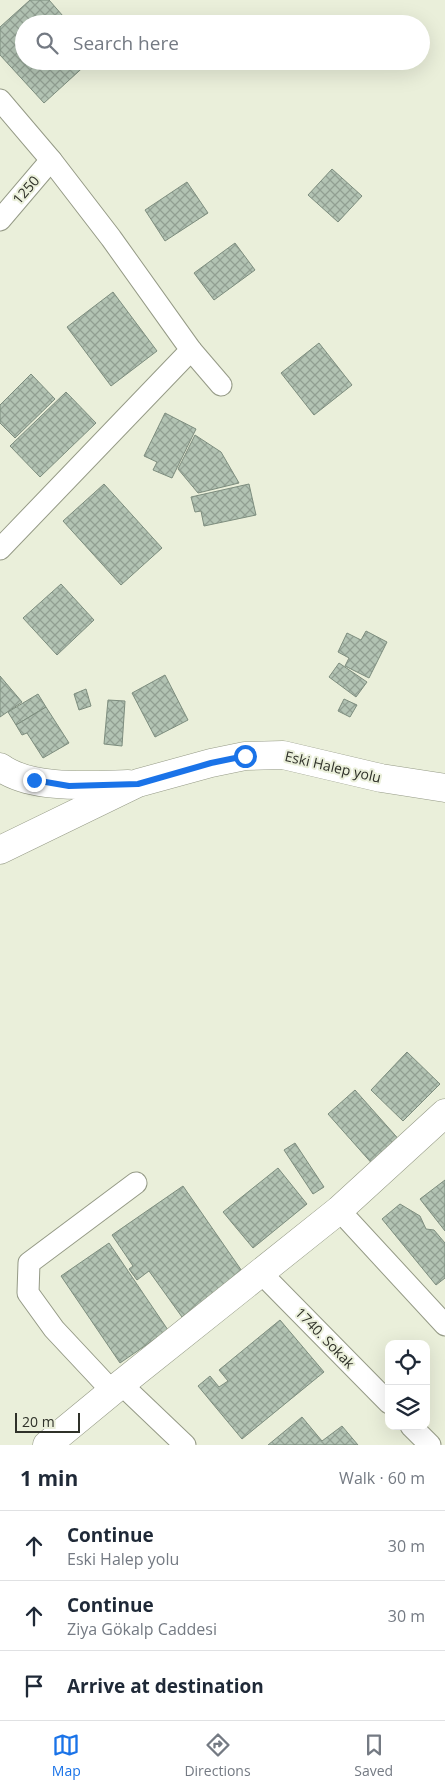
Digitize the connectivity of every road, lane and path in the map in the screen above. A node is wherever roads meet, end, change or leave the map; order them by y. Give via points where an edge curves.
1 (0, 100) edge
2 (51, 160) junction
3 (0, 220) edge
4 (191, 350) junction
5 (221, 385) dead end
6 (0, 549) edge
7 (0, 767) edge
8 (138, 784) junction
9 (445, 788) edge
10 (0, 850) edge
11 (445, 1113) edge
12 (136, 1183) dead end
13 (339, 1210) junction
14 (261, 1273) junction
15 (445, 1325) edge
16 (116, 1388) junction
17 (385, 1399) edge
18 (415, 1430) edge
19 (48, 1445) edge
20 (185, 1445) edge
21 (430, 1445) edge

1 - 2 street
2 - 3 street, 1250
2 - 4 street
4 - 5 street
4 - 6 street
7 - 8 street via 8,773 69,786
8 - 9 street, Eski Halep yolu via 245,756 283,755 380,778
8 - 10 street, Eski Halep yolu
11 - 13 street
12 - 16 street via 29,1264 28,1293 54,1330
13 - 14 street
13 - 15 street
14 - 16 street
14 - 17 street, 1740. Sokak
16 - 19 street
16 - 20 street
18 - 21 street

